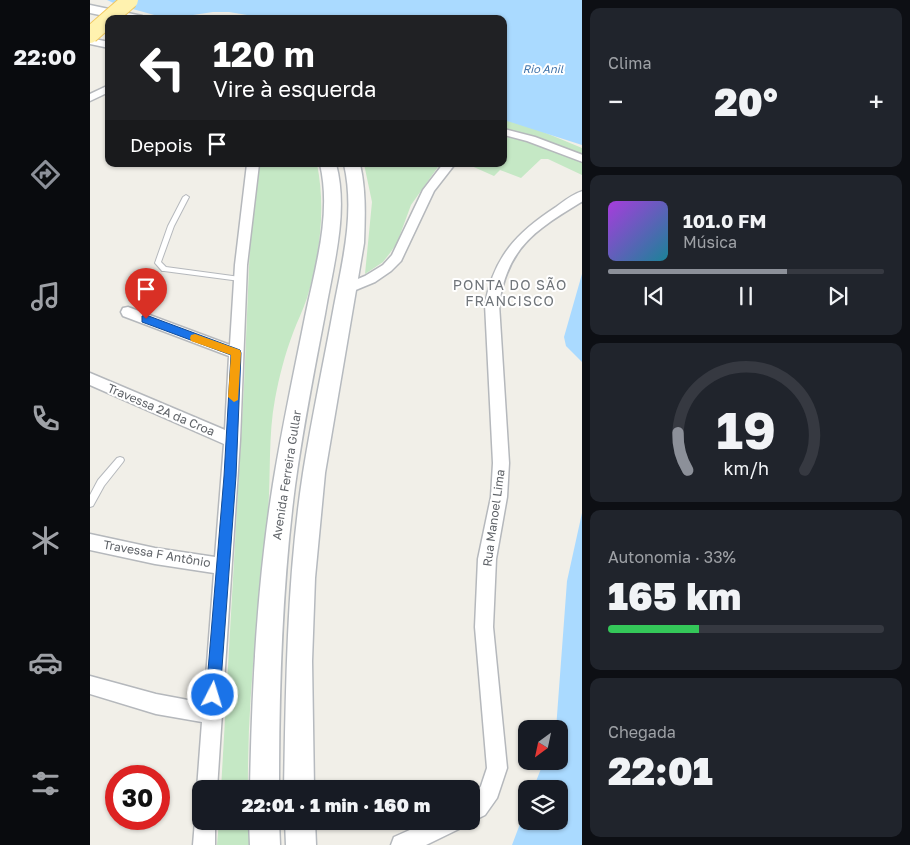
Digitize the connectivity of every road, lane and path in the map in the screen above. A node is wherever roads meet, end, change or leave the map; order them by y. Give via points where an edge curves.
1 (130, 0) edge
2 (138, 0) edge
3 (90, 9) edge
4 (112, 15) edge
5 (119, 15) edge
6 (121, 15) edge
7 (105, 21) edge
8 (90, 22) edge
9 (105, 25) edge
10 (105, 29) edge
11 (90, 34) edge
12 (90, 42) edge
13 (105, 44) edge
14 (105, 90) edge
15 (90, 98) edge
16 (507, 133) edge
17 (582, 159) edge
18 (253, 167) edge
19 (328, 167) edge
20 (353, 167) edge
21 (447, 167) edge
22 (582, 195) edge
23 (186, 197) dead end
24 (240, 279) junction
25 (346, 289) junction
26 (128, 312) dead end
27 (236, 353) junction
28 (90, 379) edge
29 (232, 440) junction
30 (120, 460) dead end
31 (90, 503) edge
32 (90, 542) edge
33 (224, 566) junction
34 (90, 685) edge
35 (212, 714) junction
36 (208, 780) edge
37 (264, 780) edge
38 (299, 780) edge
39 (480, 805) edge
40 (205, 830) edge
41 (264, 830) edge
42 (301, 830) edge
43 (434, 830) edge
44 (204, 845) edge
45 (264, 845) edge
46 (302, 845) edge
47 (402, 845) edge

1 - 4 main road, bridge
2 - 6 main road
3 - 5 main road
7 - 11 main road, bridge
8 - 9 main road
10 - 12 main road
12 - 13 street
14 - 15 street
16 - 17 street
18 - 24 street
19 - 37 main road, Avenida Ferreira Gullar via 331,225 287,461 271,591
20 - 25 main road, Avenida Ferreira Gullar via 357,206 355,243
21 - 25 street via 429,190 397,258 370,279
22 - 39 street, Rua Manoel Lima via 537,223 520,239 493,286 501,464 499,497 487,559 484,627 497,768 490,791
23 - 24 lane via 158,263 164,269
24 - 27 street
25 - 38 main road, Avenida Ferreira Gullar via 314,473 304,569 299,662
26 - 27 street
27 - 29 street
28 - 29 street, Travessa 2A da Croa
29 - 33 street
30 - 31 lane
32 - 33 street, Travessa F Antônio
33 - 35 street
34 - 35 street via 156,704
35 - 36 street
40 - 44 street
41 - 45 main road
42 - 46 main road
43 - 47 street

